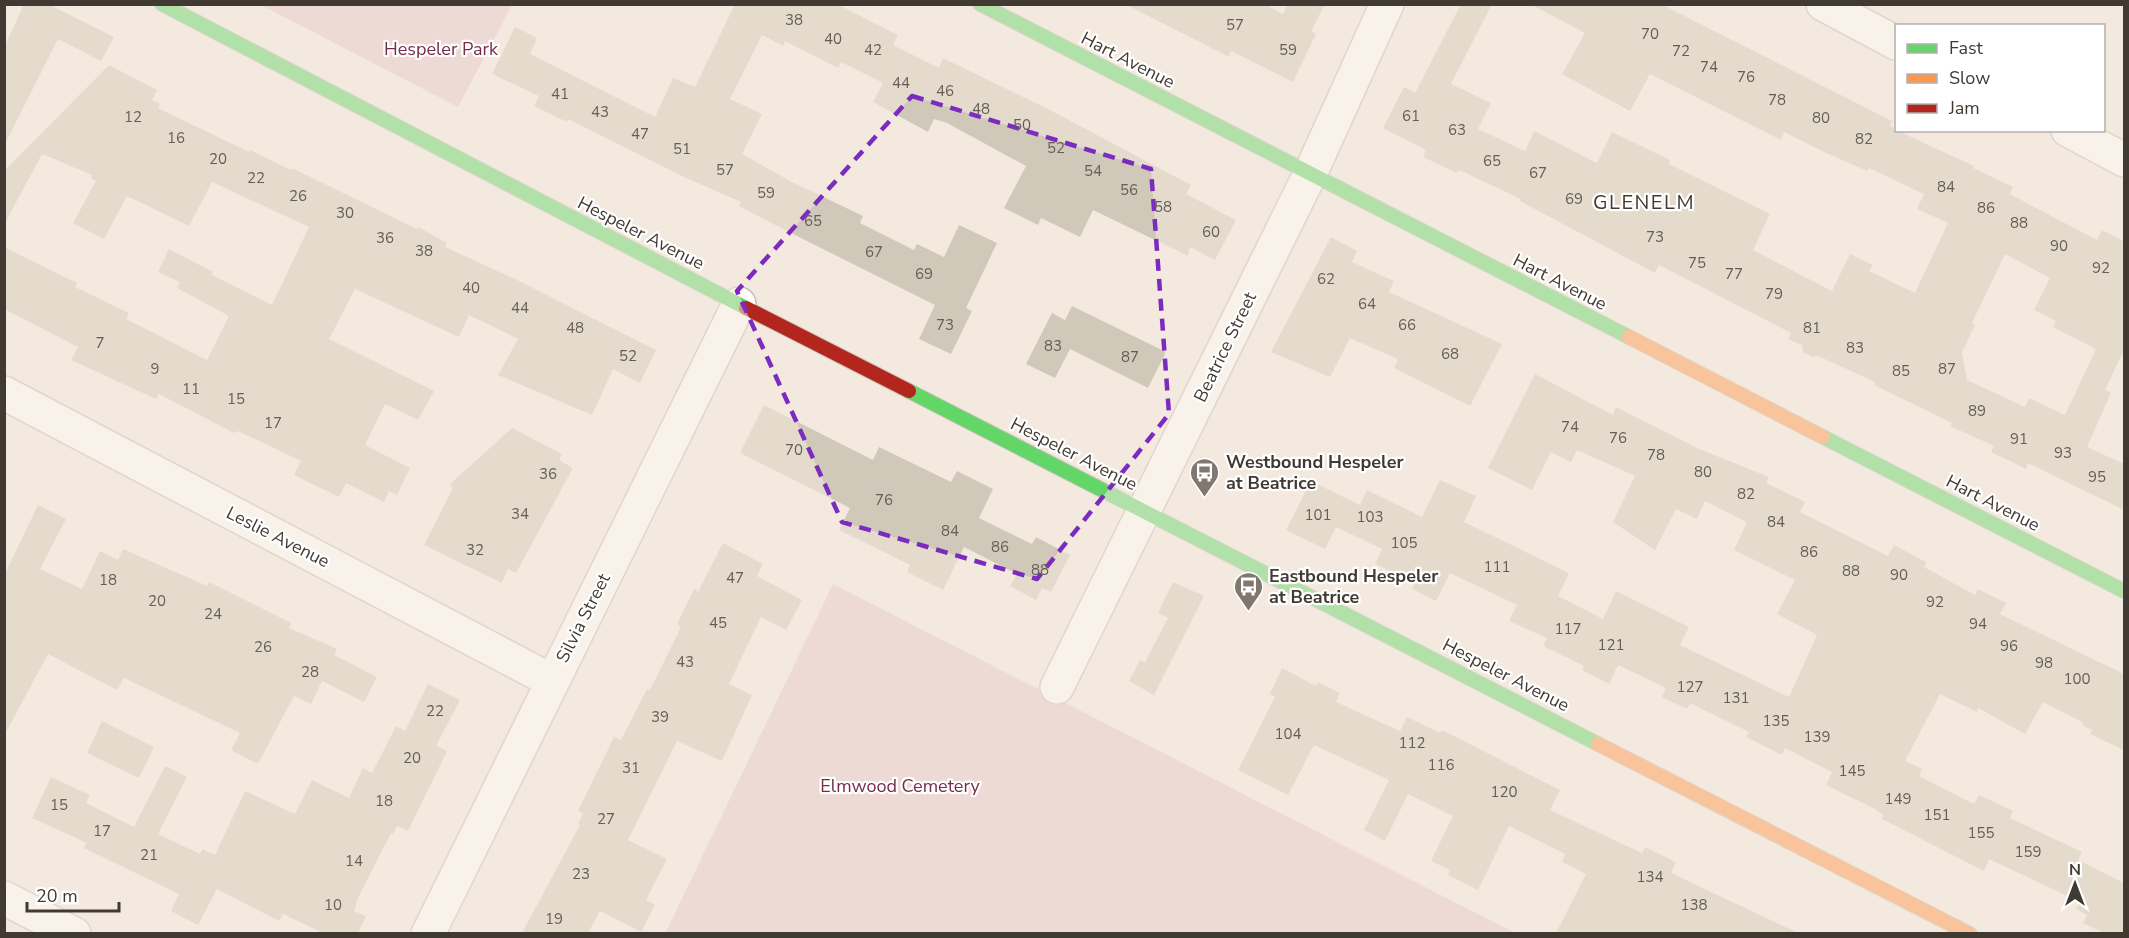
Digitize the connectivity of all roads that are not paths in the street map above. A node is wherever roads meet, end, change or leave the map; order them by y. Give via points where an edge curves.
1 (162, 4) edge
2 (980, 4) edge
3 (1387, 4) edge
4 (1823, 4) edge
5 (1895, 41) edge
6 (2071, 132) edge
7 (2124, 160) edge
8 (1310, 174) junction
9 (739, 304) junction
10 (4, 393) edge
11 (1145, 510) junction
12 (2124, 591) edge
13 (552, 681) junction
14 (1057, 687) dead end
15 (4, 898) edge
16 (74, 933) edge
17 (428, 933) edge
18 (1970, 933) edge

1 - 9 main road, Hespeler Avenue
2 - 8 main road, Hart Avenue
3 - 8 street, Beatrice Street
4 - 5 street
6 - 7 street
8 - 11 street, Beatrice Street
8 - 12 main road, Hart Avenue
9 - 11 main road, Hespeler Avenue
9 - 13 street, Silvia Street
10 - 13 street, Leslie Avenue
11 - 14 street, Beatrice Street
11 - 18 main road, Hespeler Avenue
13 - 17 street, Silvia Street
15 - 16 street

